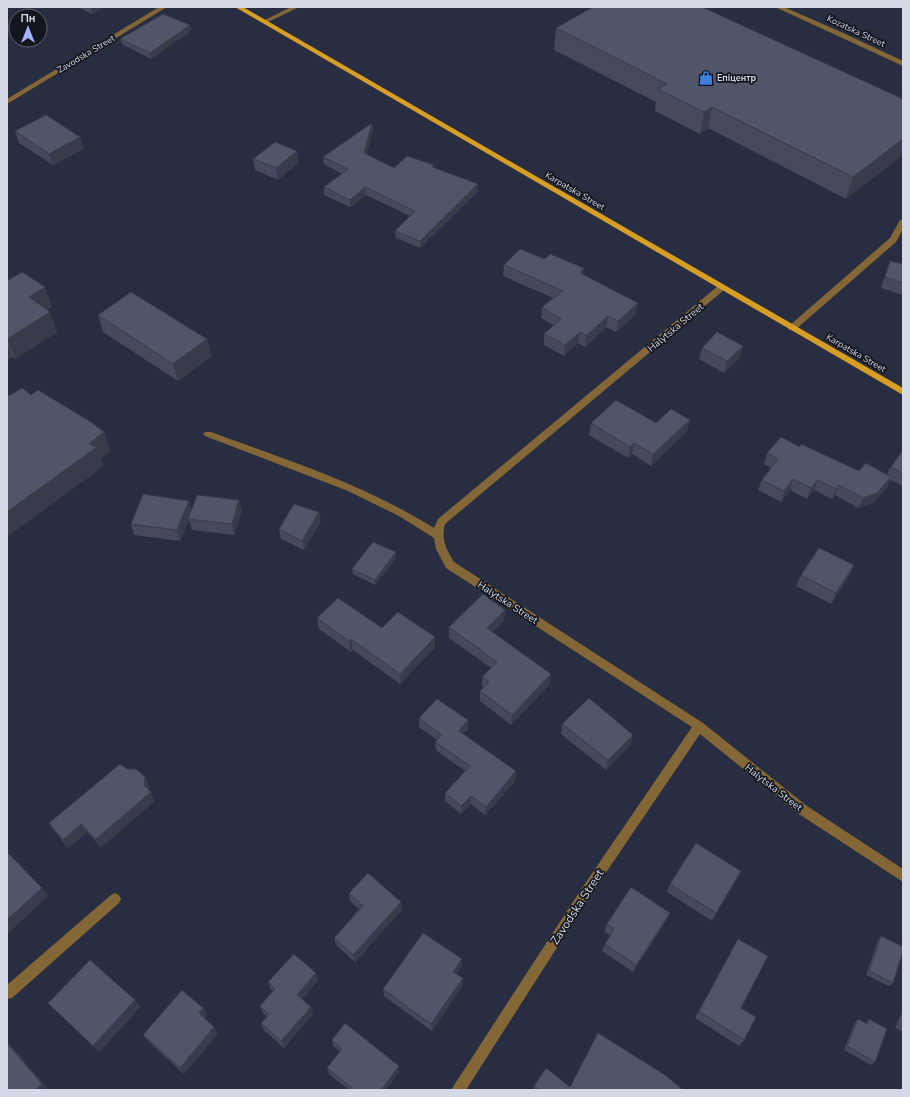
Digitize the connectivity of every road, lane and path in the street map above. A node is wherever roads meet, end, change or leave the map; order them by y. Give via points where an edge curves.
1 (164, 7) edge
2 (238, 7) edge
3 (296, 7) edge
4 (778, 7) edge
5 (264, 22) junction
6 (903, 64) edge
7 (7, 102) edge
8 (903, 222) edge
9 (721, 288) junction
10 (792, 328) junction
11 (903, 392) edge
12 (208, 434) dead end
13 (437, 534) junction
14 (699, 726) junction
15 (903, 876) edge
16 (115, 899) dead end
17 (7, 993) edge
18 (458, 1090) edge

1 - 7 street, Zavodska Street
2 - 5 main road, Karpatska Street
3 - 5 street
4 - 6 street, Kozatska Street via 839,32
5 - 9 main road, Karpatska Street
8 - 10 street via 893,240
9 - 10 main road, Karpatska Street
9 - 13 street, Halytska Street via 441,522
10 - 11 main road, Karpatska Street
12 - 13 street via 351,488 402,512
13 - 14 street, Halytska Street via 440,548 450,565
14 - 15 street, Halytska Street via 803,810
14 - 18 street, Zavodska Street via 584,895
16 - 17 street

